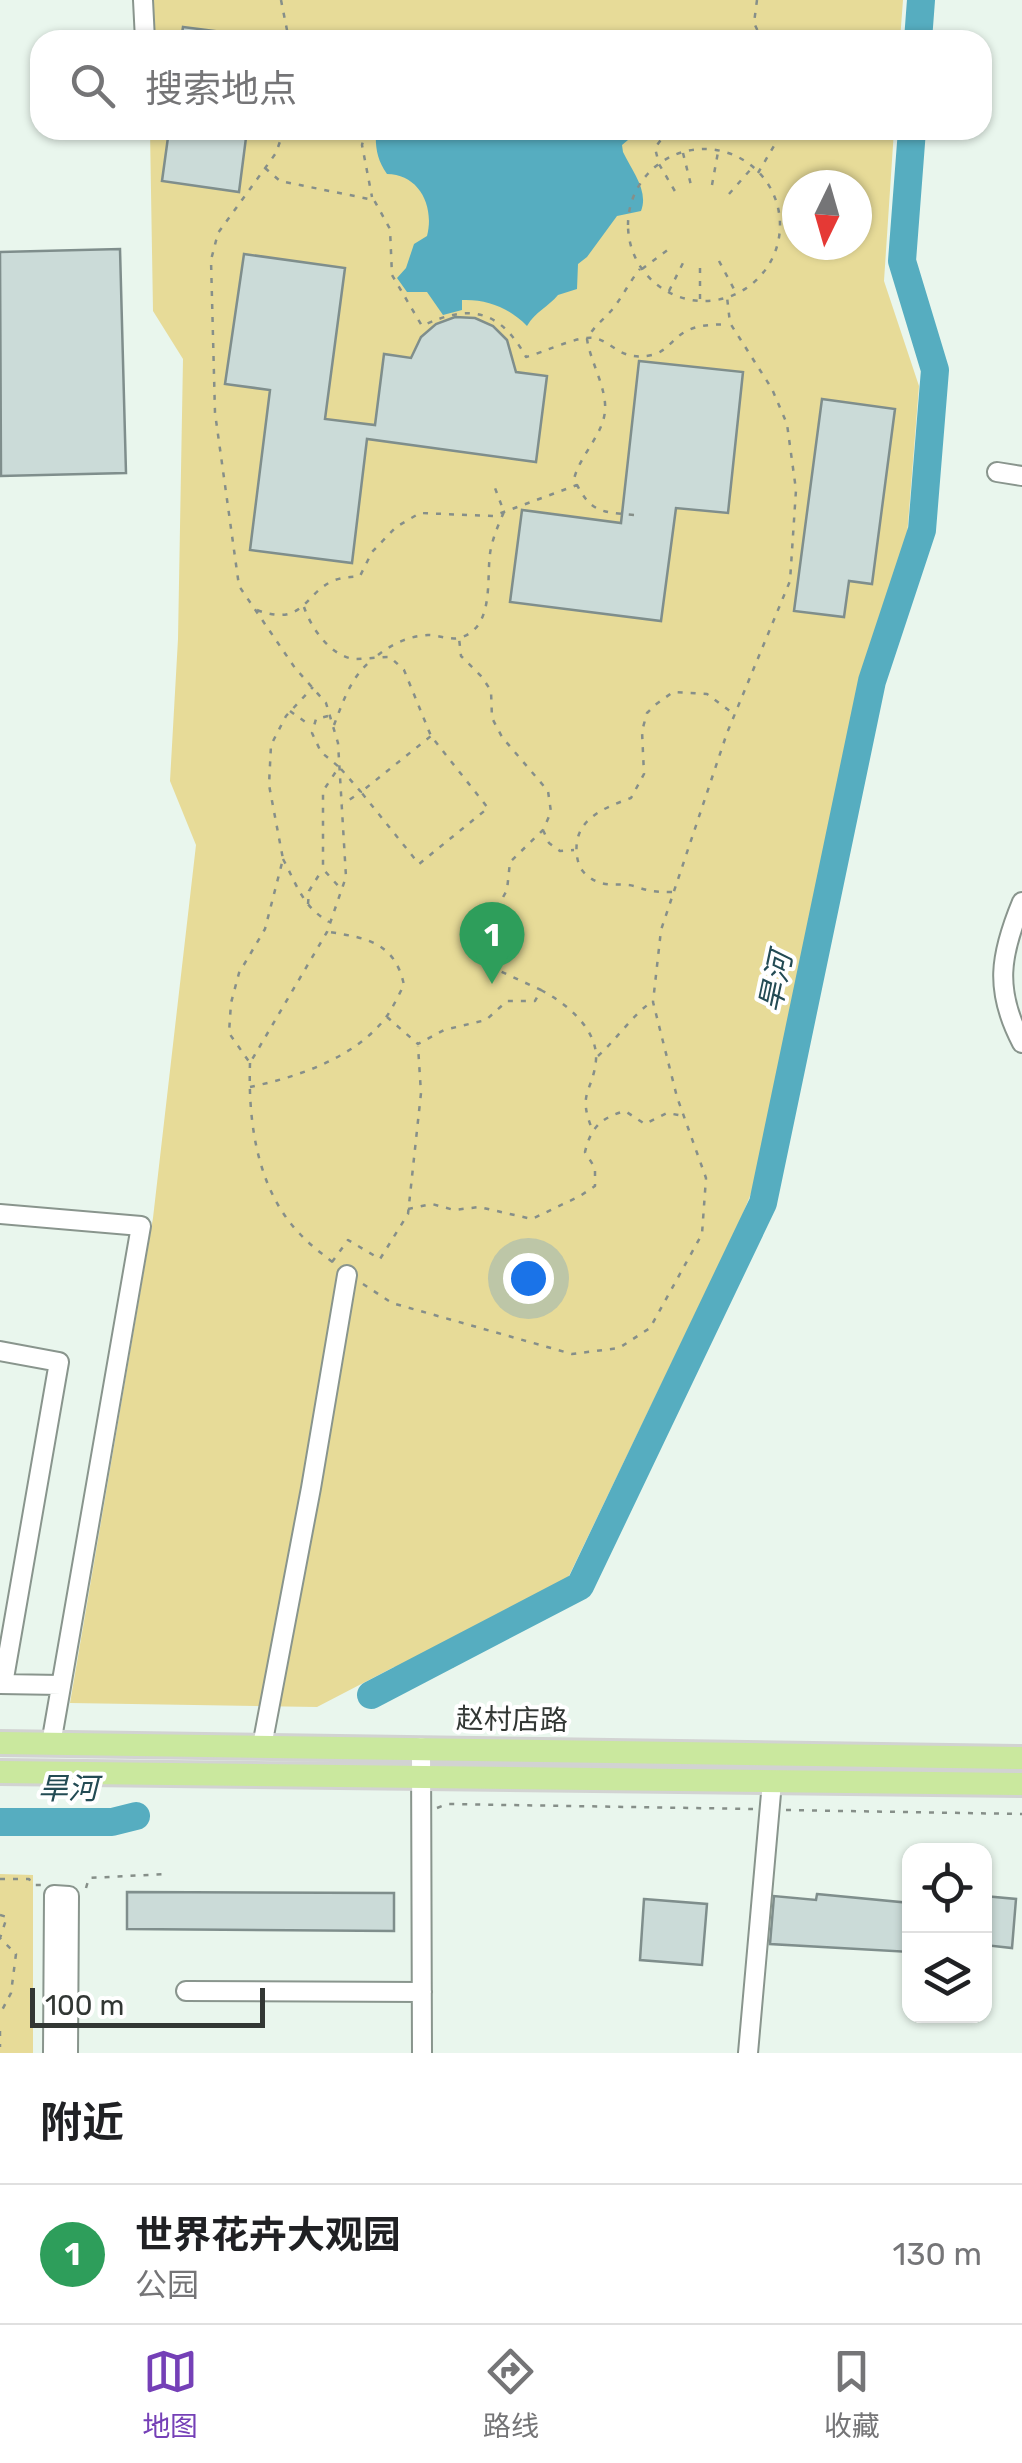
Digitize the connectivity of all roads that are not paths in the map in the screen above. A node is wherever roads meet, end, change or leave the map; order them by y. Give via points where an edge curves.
1 (144, 0) edge
2 (144, 30) edge
3 (997, 472) dead end
4 (1022, 476) edge
5 (1022, 902) edge
6 (1022, 1043) edge
7 (0, 1214) edge
8 (347, 1275) road end
9 (0, 1351) edge
10 (2, 1684) edge
11 (61, 1685) junction
12 (0, 1744) edge
13 (51, 1744) junction
14 (262, 1746) junction
15 (421, 1747) junction
16 (1022, 1758) edge
17 (0, 1772) edge
18 (421, 1779) junction
19 (772, 1782) junction
20 (1022, 1784) edge
21 (186, 1991) dead end
22 (422, 1992) junction
23 (53, 2053) edge
24 (68, 2053) edge
25 (422, 2053) edge
26 (748, 2053) edge

1 - 2 street
3 - 4 street
5 - 6 street via 1006,942 1002,987
7 - 11 street via 141,1226
8 - 14 street
9 - 10 street via 59,1362
10 - 11 street
11 - 13 street
12 - 13 main road, 赵村店路
13 - 14 main road, 赵村店路
14 - 15 main road, 赵村店路
15 - 16 main road, 赵村店路
15 - 18 street
17 - 18 main road
18 - 19 main road
18 - 22 street
19 - 20 main road
19 - 26 street
21 - 22 street
22 - 25 street
23 - 24 street via 54,1896 69,1896

